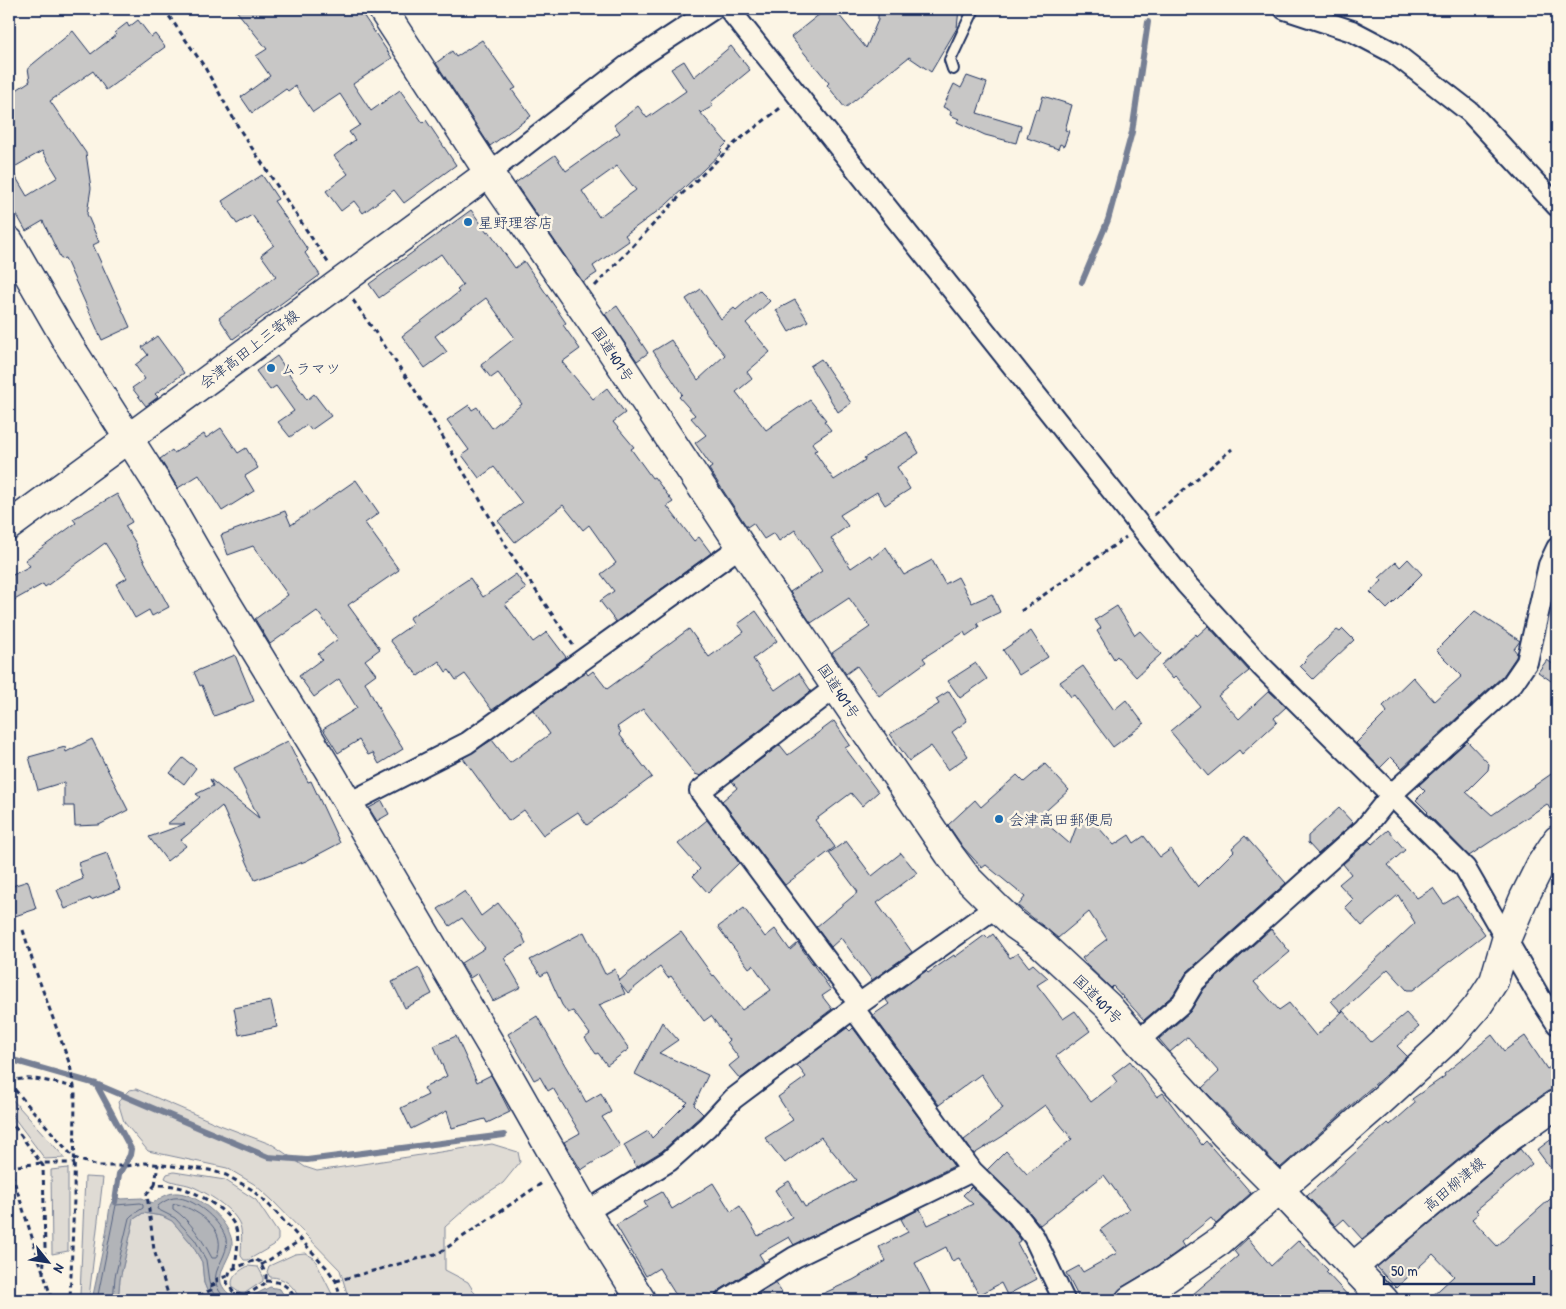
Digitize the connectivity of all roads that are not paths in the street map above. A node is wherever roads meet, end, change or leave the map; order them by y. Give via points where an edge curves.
1 (382, 9) edge
2 (713, 9) edge
3 (729, 9) edge
4 (974, 9) edge
5 (1285, 9) edge
6 (953, 69) dead end
7 (489, 173) junction
8 (1557, 206) edge
9 (9, 241) edge
10 (129, 439) junction
11 (9, 526) edge
12 (741, 546) junction
13 (1557, 548) edge
14 (836, 687) junction
15 (1392, 794) junction
16 (348, 803) junction
17 (1557, 840) edge
18 (996, 907) junction
19 (1506, 940) junction
20 (856, 1006) junction
21 (1557, 1024) edge
22 (1138, 1041) junction
23 (1557, 1104) edge
24 (972, 1171) junction
25 (1279, 1189) junction
26 (586, 1212) junction
27 (1352, 1267) junction
28 (641, 1300) edge
29 (726, 1300) edge
30 (1064, 1300) edge
31 (1130, 1300) edge
32 (1384, 1300) edge

1 - 7 main road, 国道401号
2 - 7 street via 631,63
3 - 15 street via 1187,585 1261,666
4 - 6 lane via 950,60
5 - 8 street via 1352,31 1394,53 1470,112
7 - 10 main road, 会津高田上三寄線
7 - 12 main road, 国道401号
9 - 10 main road via 69,345
10 - 11 main road, 会津高田上三寄線
10 - 16 main road
12 - 14 main road, 国道401号
12 - 16 street via 467,744
13 - 15 street via 1549,565 1523,670 1512,684
14 - 18 main road, 国道401号 via 949,854
14 - 20 street via 700,791
15 - 19 street via 1465,868
15 - 22 street via 1364,829 1195,980 1182,1003
16 - 26 main road
17 - 19 main road via 1541,864
18 - 20 street
18 - 22 main road, 国道401号 via 1108,1006
19 - 21 street
19 - 25 main road via 1494,981 1452,1036
20 - 24 street
20 - 26 street via 733,1099 669,1161
22 - 25 main road, 国道401号
23 - 27 main road, 高田柳津線 via 1510,1137
24 - 29 street via 795,1257
24 - 30 street via 1018,1215 1034,1237
25 - 27 main road, 国道401号
25 - 31 main road via 1220,1241
26 - 28 main road
27 - 32 main road, 国道401号

